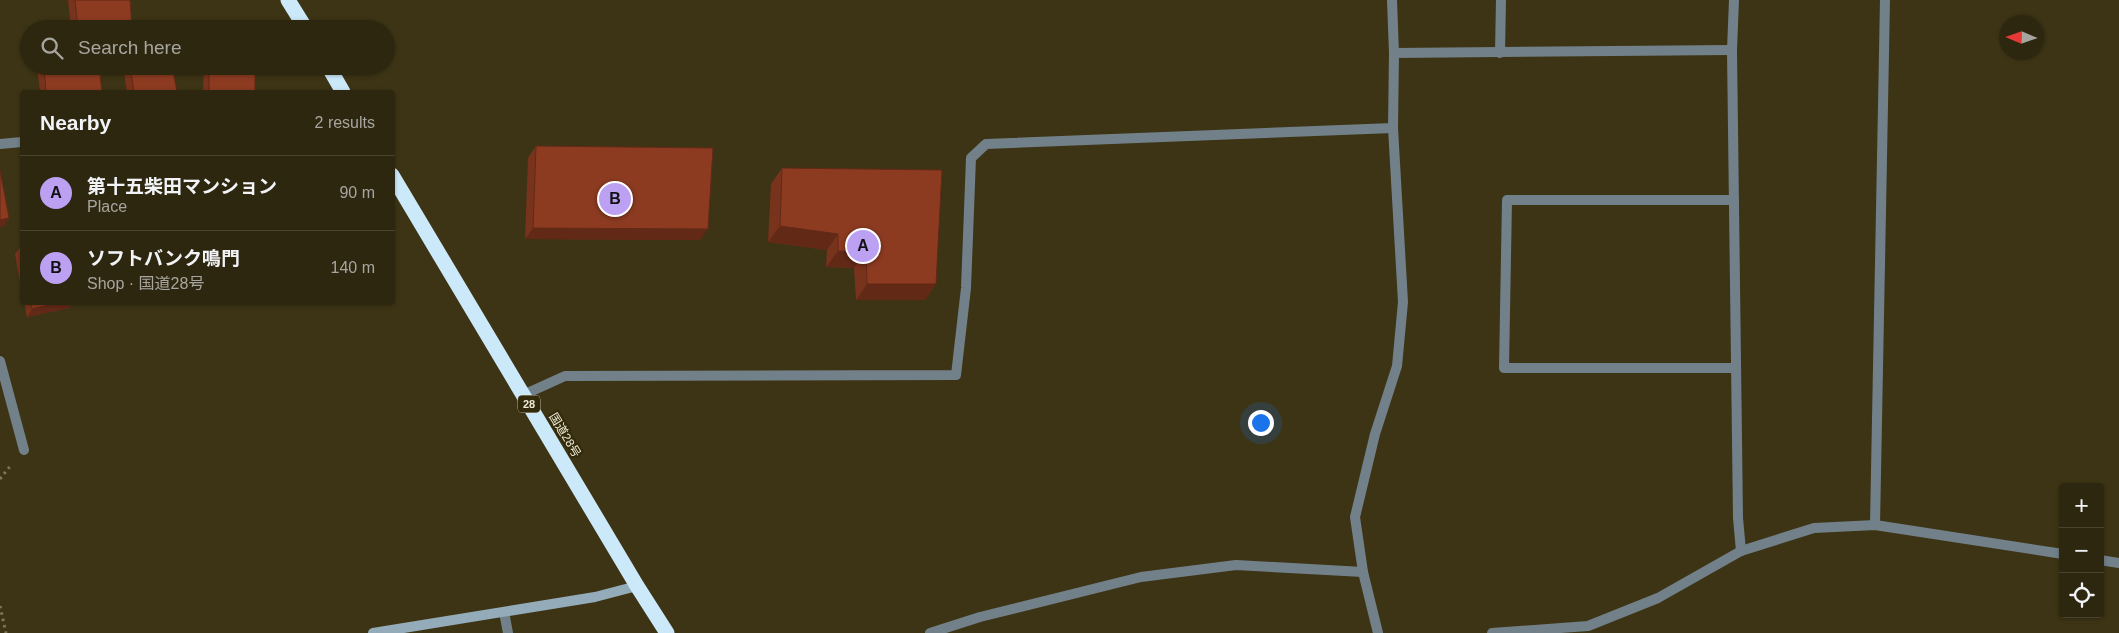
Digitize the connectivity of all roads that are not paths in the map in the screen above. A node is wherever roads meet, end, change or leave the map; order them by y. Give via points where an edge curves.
1 (288, 0) edge
2 (1392, 0) edge
3 (1502, 0) edge
4 (1734, 0) edge
5 (1885, 0) edge
6 (300, 20) edge
7 (1732, 50) junction
8 (1500, 52) junction
9 (1394, 53) junction
10 (333, 75) edge
11 (342, 90) edge
12 (1393, 128) junction
13 (20, 142) edge
14 (0, 144) edge
15 (395, 180) edge
16 (1734, 200) junction
17 (0, 361) edge
18 (1736, 368) junction
19 (523, 395) junction
20 (24, 450) dead end
21 (1875, 525) junction
22 (1741, 551) junction
23 (2059, 553) edge
24 (2104, 561) edge
25 (2119, 563) edge
26 (1363, 572) junction
27 (637, 586) junction
28 (504, 612) junction
29 (373, 633) edge
30 (508, 633) edge
31 (667, 633) edge
32 (930, 633) edge
33 (1378, 633) edge
34 (1492, 633) edge

1 - 6 highway
2 - 9 street
3 - 8 street
4 - 7 street
5 - 21 street
7 - 8 street
7 - 16 street
8 - 9 street
9 - 12 street
10 - 11 highway
12 - 19 street via 986,144 971,158 966,288 956,375 565,376
12 - 26 street via 1403,302 1397,366 1375,434 1355,517
13 - 14 street
15 - 19 highway, 国道28号 / 28
16 - 18 street
16 - 18 street via 1507,200 1504,368
17 - 20 street
18 - 22 street
19 - 27 highway, 国道28号 / 28
21 - 22 street via 1814,528
21 - 23 street
22 - 34 street via 1658,598 1588,626
24 - 25 street
26 - 32 street via 1236,565 1141,577 980,617
26 - 33 street
27 - 28 street via 595,597
27 - 31 highway, 国道28号 / 28
28 - 29 street
28 - 30 street

